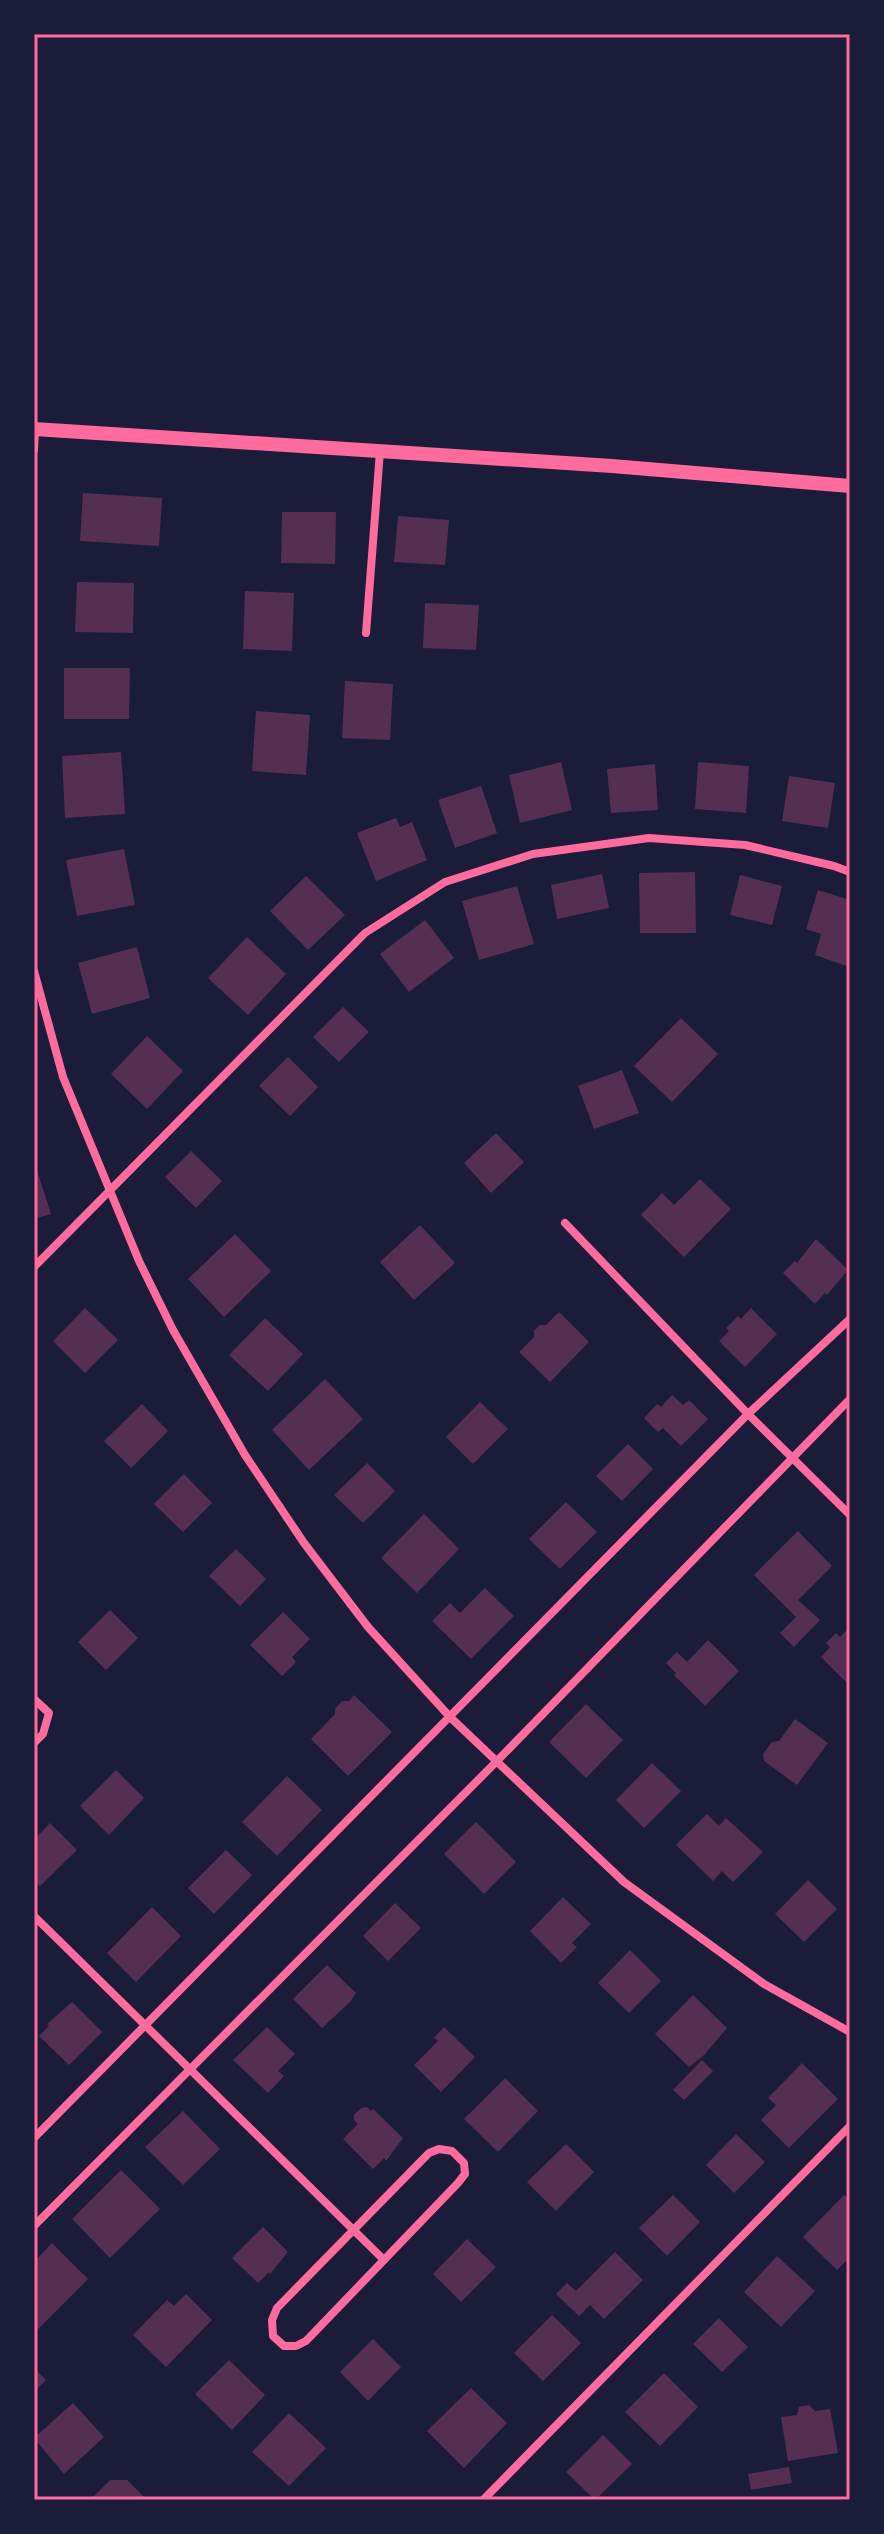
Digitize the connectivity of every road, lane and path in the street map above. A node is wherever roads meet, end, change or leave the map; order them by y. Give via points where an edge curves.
1 (34, 429) edge
2 (34, 450) edge
3 (380, 451) junction
4 (850, 486) edge
5 (366, 633) dead end
6 (850, 872) edge
7 (34, 971) edge
8 (110, 1190) junction
9 (565, 1223) dead end
10 (34, 1267) edge
11 (850, 1319) edge
12 (850, 1399) edge
13 (748, 1414) junction
14 (793, 1458) junction
15 (850, 1515) edge
16 (34, 1699) edge
17 (450, 1717) junction
18 (34, 1743) edge
19 (496, 1762) junction
20 (34, 1916) edge
21 (144, 2025) junction
22 (850, 2032) edge
23 (189, 2070) junction
24 (850, 2126) edge
25 (34, 2138) edge
26 (34, 2226) edge
27 (352, 2231) junction
28 (384, 2260) junction
29 (483, 2500) edge

1 - 2 street
1 - 3 street
3 - 4 street
3 - 5 street
6 - 8 street via 745,845 649,838 533,854 445,882 365,933
7 - 8 street via 63,1077
8 - 10 street
8 - 17 street via 173,1330 245,1455 368,1627
9 - 13 street
11 - 13 street
12 - 14 street
13 - 14 street
13 - 17 street
14 - 15 street
14 - 19 street
16 - 18 street via 49,1713 43,1734
17 - 19 street
17 - 21 street
19 - 22 street via 624,1882 764,1984
19 - 23 street
20 - 21 street
21 - 23 street
21 - 25 street
23 - 26 street
23 - 27 street
24 - 29 street
27 - 28 street
27 - 28 street via 429,2153 452,2151 464,2163 465,2174
27 - 28 street via 277,2308 273,2336 284,2346 306,2341

